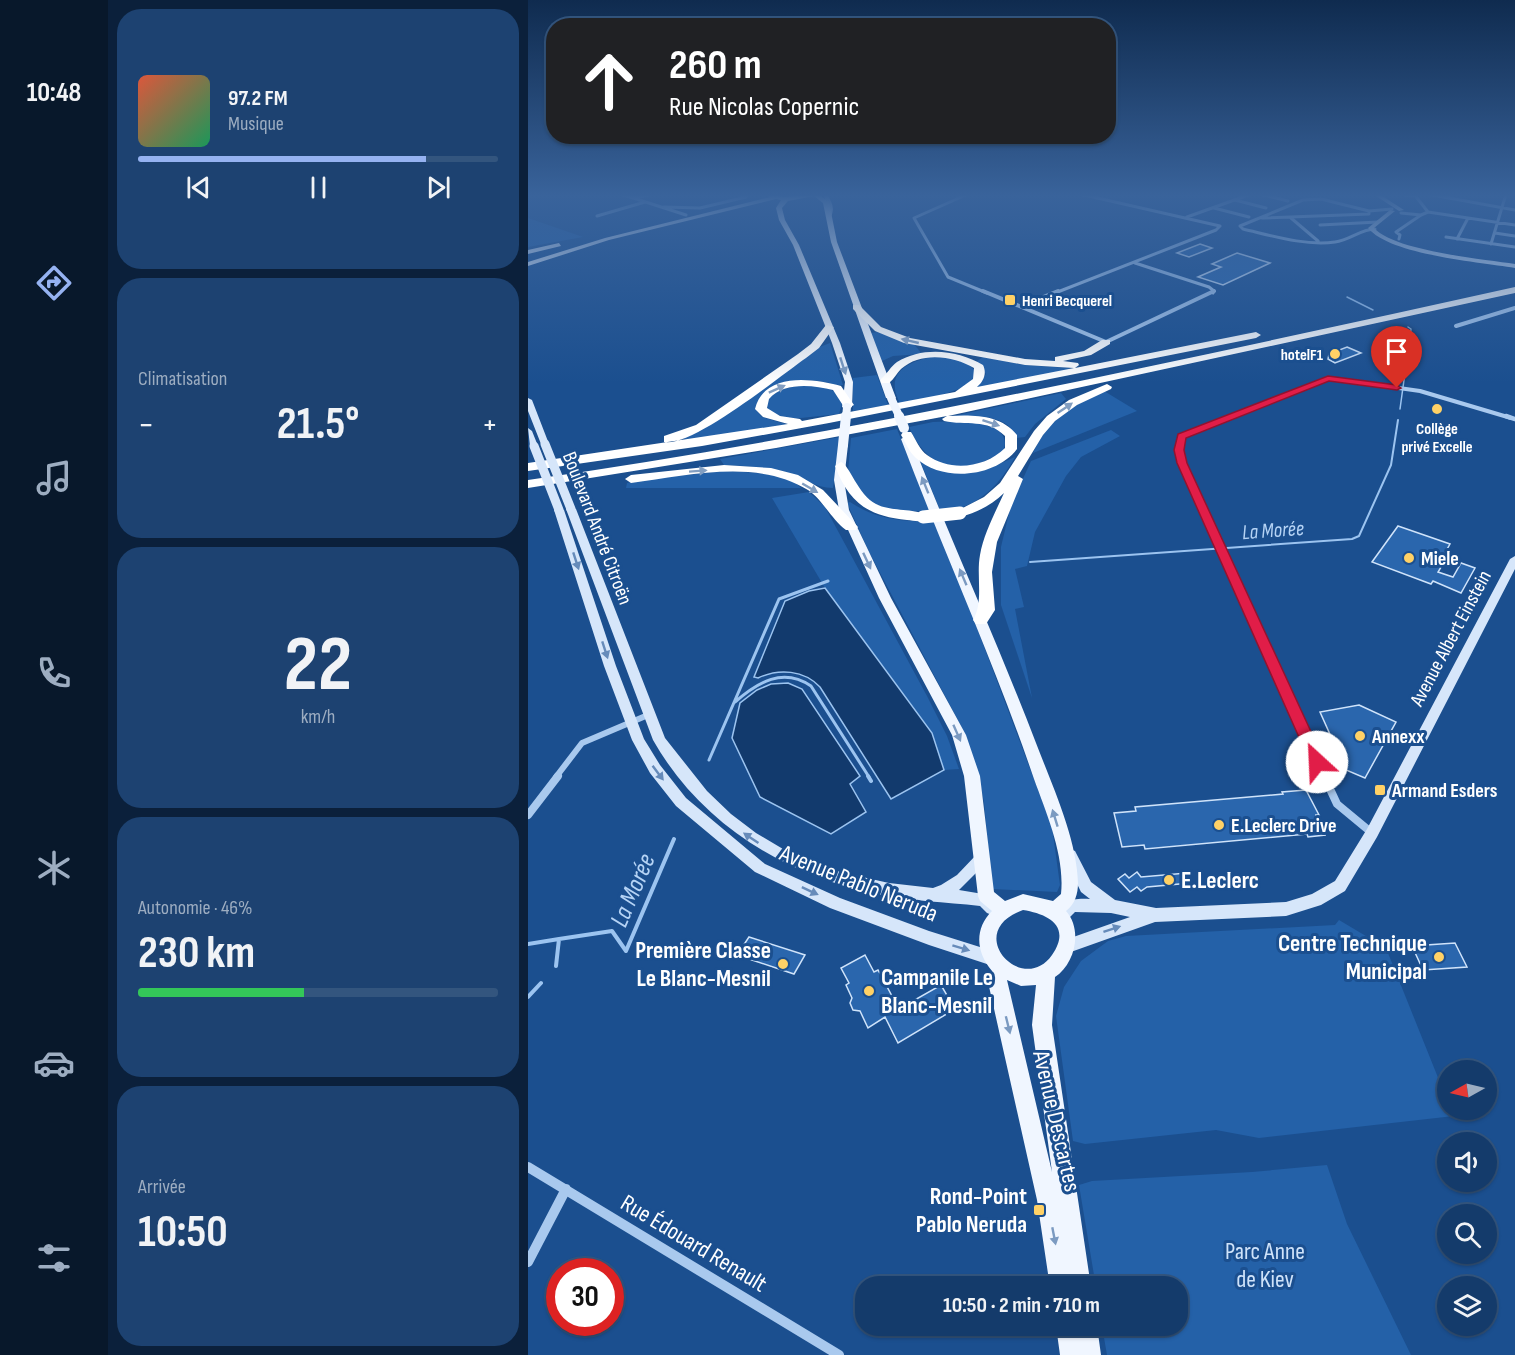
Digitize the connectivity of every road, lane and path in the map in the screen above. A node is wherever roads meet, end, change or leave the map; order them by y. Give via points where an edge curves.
1 (552, 257) edge
2 (801, 257) edge
3 (839, 257) edge
4 (936, 257) edge
5 (1150, 257) edge
6 (1465, 257) edge
7 (1136, 263) junction
8 (528, 265) edge
9 (1515, 266) edge
10 (1515, 284) edge
11 (1515, 290) edge
12 (856, 307) junction
13 (1020, 307) junction
14 (1515, 308) edge
15 (1456, 326) dead end
16 (829, 327) junction
17 (1293, 331) junction
18 (1106, 342) junction
19 (1255, 347) junction
20 (1144, 357) junction
21 (1009, 359) junction
22 (885, 381) junction
23 (528, 400) edge
24 (937, 400) junction
25 (848, 406) junction
26 (1515, 418) edge
27 (829, 420) junction
28 (888, 423) junction
29 (528, 431) edge
30 (905, 432) junction
31 (1025, 450) junction
32 (613, 456) junction
33 (841, 466) junction
34 (528, 467) edge
35 (528, 475) edge
36 (528, 483) edge
37 (528, 491) edge
38 (565, 510) junction
39 (851, 527) junction
40 (1515, 559) edge
41 (981, 620) junction
42 (630, 670) joint
43 (618, 688) joint
44 (648, 715) junction
45 (630, 722) junction
46 (528, 815) edge
47 (1372, 833) junction
48 (1064, 850) junction
49 (982, 858) junction
50 (935, 894) junction
51 (1111, 906) junction
52 (1000, 912) junction
53 (1057, 914) junction
54 (1156, 915) junction
55 (1068, 946) junction
56 (998, 963) junction
57 (1046, 973) junction
58 (528, 1167) edge
59 (566, 1189) junction
60 (528, 1262) edge
61 (1060, 1276) edge
62 (1077, 1276) edge
63 (1069, 1336) edge
64 (1086, 1336) edge
65 (839, 1355) edge
66 (1072, 1355) edge
67 (1089, 1355) edge

1 - 8 main road
2 - 16 main road
3 - 12 main road
4 - 13 street via 948,277
5 - 7 street
6 - 9 main road
7 - 13 street
7 - 18 street via 1214,291
10 - 17 highway
11 - 19 highway
21 -> 12 highway via 890,335 872,325
12 - 22 main road
13 - 18 street
14 - 15 street
16 -> 25 main road via 849,382
16 - 32 highway via 802,357 708,422
17 - 20 highway
17 - 35 highway via 883,417
18 - 21 highway via 1070,357
19 - 28 highway
31 -> 19 highway via 1046,423 1086,395 1134,378
20 - 21 highway via 1073,365
20 - 24 highway
22 - 24 highway via 901,364 919,357 948,355 979,367 981,374 972,387
22 - 30 main road, bridge
23 - 38 main road, Boulevard André Citroën, bridge
24 - 27 highway
27 -> 25 highway via 778,419 767,415 761,402 778,387 810,382 837,387
25 - 33 main road, bridge
26 - 47 street via 1420,391 1328,378 1181,436 1182,463 1336,804
27 - 32 highway
28 -> 30 highway via 984,420 1008,430 1013,444 1008,454 992,464 951,468 926,461
28 - 36 highway
29 - 38 main road, Boulevard André Citroën, bridge
41 -> 30 main road
31 - 33 highway, bridge via 1010,479 981,504 960,513 923,517 880,511 864,504 849,487
31 - 41 highway via 1027,456 993,528 984,578 987,610
32 - 34 highway
33 - 39 main road via 839,488
37 -> 39 highway via 690,471 755,471 779,474 811,487
38 - 42 main road, Boulevard André Citroën
38 -> 43 main road, Boulevard André Citroën
39 -> 49 main road via 959,735 972,776
40 - 47 main road, Avenue Albert Einstein
48 -> 41 main road via 1041,774
42 - 44 main road, Avenue Pablo Neruda
43 - 45 main road, Avenue Pablo Neruda
44 - 45 street
50 -> 44 main road, Avenue Pablo Neruda via 839,878 770,850 729,823 704,800 659,741
45 - 46 street via 582,743
45 -> 56 main road, Avenue Pablo Neruda via 655,769 681,802 760,868 835,903
47 - 54 main road, Avenue Albert Einstein via 1340,886 1316,900 1286,909
48 - 51 main road via 1086,886
48 - 53 main road via 1069,894
49 - 50 main road via 964,878
49 - 52 main road via 986,896
50 - 52 main road, Avenue Pablo Neruda via 984,900
51 - 53 main road, Avenue Albert Einstein via 1072,905
51 - 54 main road, Avenue Albert Einstein
52 - 53 main road via 1013,904 1034,902
52 - 56 main road via 988,935 988,946
53 - 55 main road via 1066,926
55 -> 54 main road, Avenue Albert Einstein
55 - 57 main road via 1061,962
56 - 57 main road via 1024,977
56 -> 61 main road, Avenue Descartes via 997,982 1048,1200
57 - 62 main road, Avenue Descartes via 1042,1026
58 - 59 street, Rue Édouard Renault
59 - 60 street
59 - 65 street, Rue Édouard Renault
63 - 66 main road
64 - 67 main road

